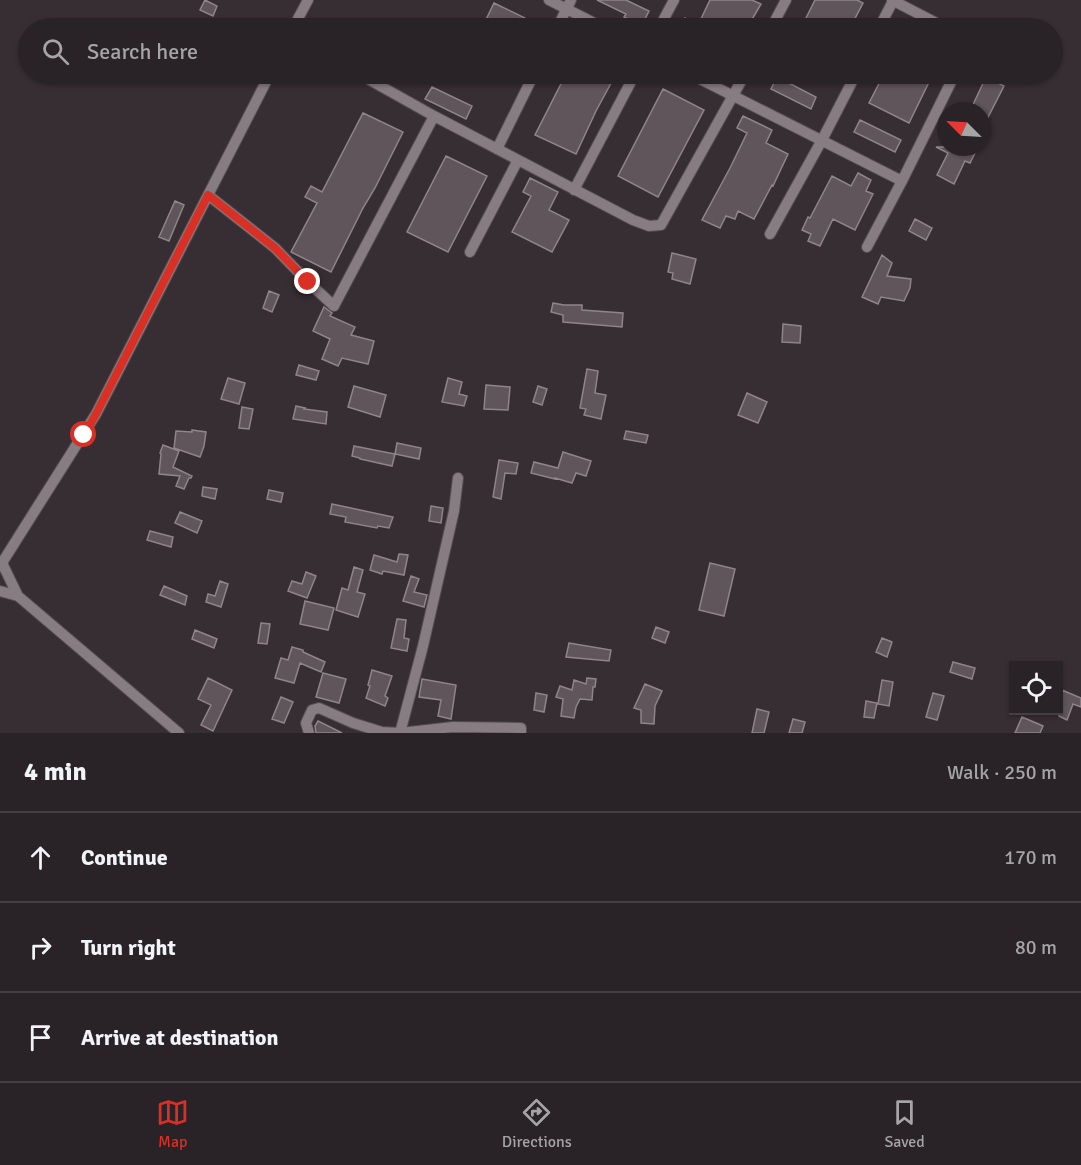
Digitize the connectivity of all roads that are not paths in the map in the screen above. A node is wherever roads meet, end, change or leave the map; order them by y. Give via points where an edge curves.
1 (308, 0) edge
2 (549, 0) edge
3 (674, 0) edge
4 (786, 0) edge
5 (892, 0) edge
6 (569, 4) edge
7 (298, 18) edge
8 (562, 18) edge
9 (589, 18) edge
10 (664, 18) edge
11 (776, 18) edge
12 (884, 18) edge
13 (927, 18) edge
14 (265, 84) edge
15 (377, 84) edge
16 (529, 84) edge
17 (630, 84) edge
18 (710, 84) edge
19 (740, 84) edge
20 (851, 84) edge
21 (950, 84) edge
22 (733, 96) junction
23 (434, 116) junction
24 (822, 140) junction
25 (497, 149) junction
26 (518, 160) junction
27 (902, 181) junction
28 (574, 190) junction
29 (208, 195) junction
30 (770, 234) dead end
31 (867, 247) dead end
32 (470, 252) dead end
33 (458, 478) dead end
34 (1, 565) edge
35 (0, 591) edge
36 (18, 596) junction
37 (179, 733) edge
38 (309, 733) edge
39 (400, 733) edge
40 (521, 733) edge

1 - 7 street
2 - 6 street
3 - 10 street
4 - 11 street
5 - 12 street
5 - 13 street
6 - 8 street
6 - 9 street
14 - 29 street
15 - 23 street
16 - 25 street
17 - 28 street
18 - 22 street
19 - 22 street
20 - 24 street
21 - 27 street
22 - 24 street
22 - 28 street via 661,225 649,226 633,220
23 - 25 street
23 - 29 street via 334,306 275,248
24 - 27 street
24 - 30 street
25 - 26 street
26 - 28 street
26 - 32 street
27 - 31 street
29 - 34 street via 96,414
33 - 39 street via 426,635
34 - 36 street
35 - 36 street
36 - 37 street
38 - 39 street via 306,723 312,710 319,708 382,732
39 - 40 street via 464,727 521,728

